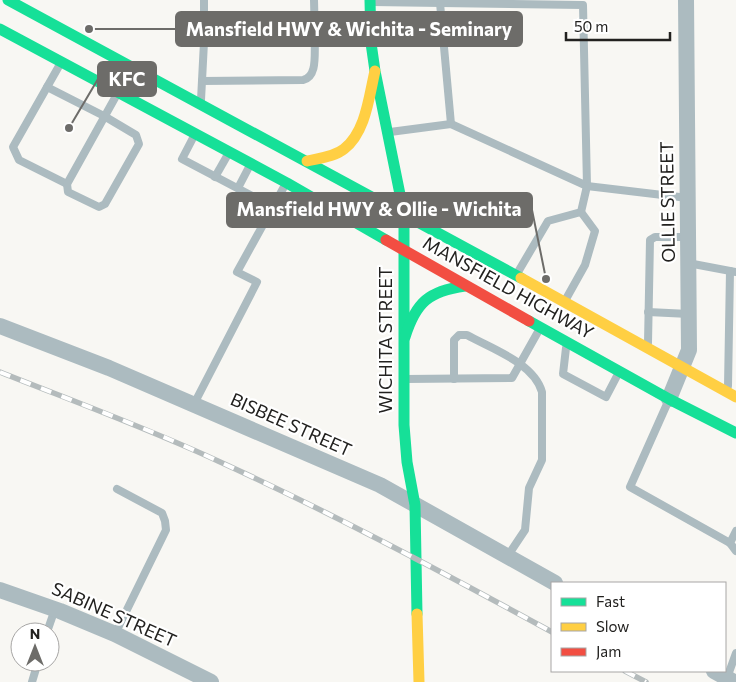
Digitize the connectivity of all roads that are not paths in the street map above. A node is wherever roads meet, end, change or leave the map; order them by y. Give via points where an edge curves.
1 (8, 0) edge
2 (204, 0) edge
3 (314, 0) edge
4 (686, 0) edge
5 (370, 1) edge
6 (440, 3) junction
7 (0, 29) edge
8 (315, 40) junction
9 (204, 42) junction
10 (371, 43) junction
11 (69, 50) junction
12 (375, 70) junction
13 (202, 81) junction
14 (47, 87) junction
15 (118, 92) junction
16 (201, 104) junction
17 (104, 116) junction
18 (452, 124) junction
19 (388, 132) junction
20 (195, 134) junction
21 (229, 152) junction
22 (306, 161) junction
23 (251, 163) junction
24 (215, 177) junction
25 (286, 183) junction
26 (67, 184) junction
27 (587, 186) junction
28 (238, 188) junction
29 (688, 198) junction
30 (272, 207) junction
31 (581, 212) junction
32 (404, 214) junction
33 (688, 237) junction
34 (403, 250) junction
35 (688, 263) junction
36 (733, 271) edge
37 (516, 275) junction
38 (466, 286) junction
39 (564, 301) junction
40 (648, 312) junction
41 (689, 314) junction
42 (0, 326) edge
43 (541, 326) junction
44 (405, 337) junction
45 (567, 341) junction
46 (648, 348) junction
47 (521, 364) junction
48 (683, 367) junction
49 (620, 371) junction
50 (405, 379) junction
51 (454, 379) junction
52 (732, 394) edge
53 (669, 399) junction
54 (194, 404) junction
55 (736, 433) edge
56 (117, 489) dead end
57 (415, 504) junction
58 (736, 531) edge
59 (730, 543) junction
60 (736, 551) edge
61 (507, 557) junction
62 (553, 582) edge
63 (0, 590) edge
64 (55, 610) junction
65 (51, 622) edge
66 (115, 634) junction
67 (736, 652) edge
68 (725, 677) edge
69 (211, 682) edge
70 (419, 682) edge

1 - 11 main road, MANSFIELD HIGHWAY
2 - 9 lane
3 - 8 lane
4 - 29 street, OLLIE STREET
5 - 6 lane
5 - 10 main road, WICHITA STREET
6 - 18 lane
6 - 27 lane via 583,5
7 - 11 main road, MANSFIELD HIGHWAY
8 - 9 lane
8 - 10 lane
8 - 13 lane via 312,75 308,79
9 - 13 lane
10 - 12 main road, WICHITA STREET
11 - 14 lane
11 - 15 main road, MANSFIELD HIGHWAY
11 - 16 main road, MANSFIELD HIGHWAY
12 - 19 main road, WICHITA STREET
12 - 22 main road via 355,137 343,150
13 - 16 lane
14 - 17 lane
14 - 26 lane via 13,147 19,160
15 - 17 lane
15 - 20 main road, MANSFIELD HIGHWAY
16 - 22 main road, MANSFIELD HIGHWAY
17 - 26 lane
17 - 26 lane via 136,135 139,144 105,204 99,206 68,192
18 - 19 lane
18 - 27 lane
19 - 32 main road, WICHITA STREET
20 - 21 main road, MANSFIELD HIGHWAY
20 - 24 lane via 182,159
21 - 23 main road, MANSFIELD HIGHWAY
21 - 24 lane
22 - 32 main road, MANSFIELD HIGHWAY
23 - 25 main road, MANSFIELD HIGHWAY
23 - 28 lane
24 - 28 lane
25 - 30 lane
25 - 34 main road, MANSFIELD HIGHWAY
27 - 29 lane
27 - 31 lane
28 - 30 lane
29 - 33 street, OLLIE STREET
30 - 54 lane via 237,272 257,282
31 - 37 lane via 548,222
31 - 39 lane via 595,231 585,265
32 - 34 main road, WICHITA STREET
32 - 37 main road, MANSFIELD HIGHWAY
33 - 35 street, OLLIE STREET
33 - 40 lane via 655,237 650,240
34 - 38 main road, MANSFIELD HIGHWAY
34 - 44 main road, WICHITA STREET
35 - 36 lane
35 - 41 street, OLLIE STREET
36 - 52 lane
37 - 39 main road, MANSFIELD HIGHWAY
38 - 43 main road, MANSFIELD HIGHWAY
38 - 44 main road via 435,292 420,304 410,319
39 - 46 main road, MANSFIELD HIGHWAY
40 - 41 lane
40 - 46 lane
41 - 48 street, OLLIE STREET via 690,350
42 - 54 street, BISBEE STREET
43 - 45 main road, MANSFIELD HIGHWAY
43 - 47 lane
44 - 50 main road, WICHITA STREET
45 - 49 main road, MANSFIELD HIGHWAY
45 - 49 lane via 563,374 606,397
46 - 48 main road, MANSFIELD HIGHWAY
47 - 51 lane via 512,378
47 - 51 lane via 467,335 459,335 454,340
47 - 61 lane via 534,376 542,392 542,460 529,488 525,530
48 - 52 main road, MANSFIELD HIGHWAY
48 - 53 street, OLLIE STREET
49 - 53 main road, MANSFIELD HIGHWAY
50 - 51 lane
50 - 57 main road, WICHITA STREET via 407,462
53 - 55 main road, MANSFIELD HIGHWAY
53 - 59 lane via 630,487
54 - 57 street, BISBEE STREET via 380,485
56 - 66 lane via 162,514 166,530
57 - 61 street, BISBEE STREET
57 - 70 main road, WICHITA STREET
58 - 59 lane
59 - 60 lane
61 - 62 street, BISBEE STREET
63 - 64 street, SABINE STREET
64 - 65 lane
64 - 66 street, SABINE STREET
66 - 69 street, SABINE STREET
67 - 68 lane

